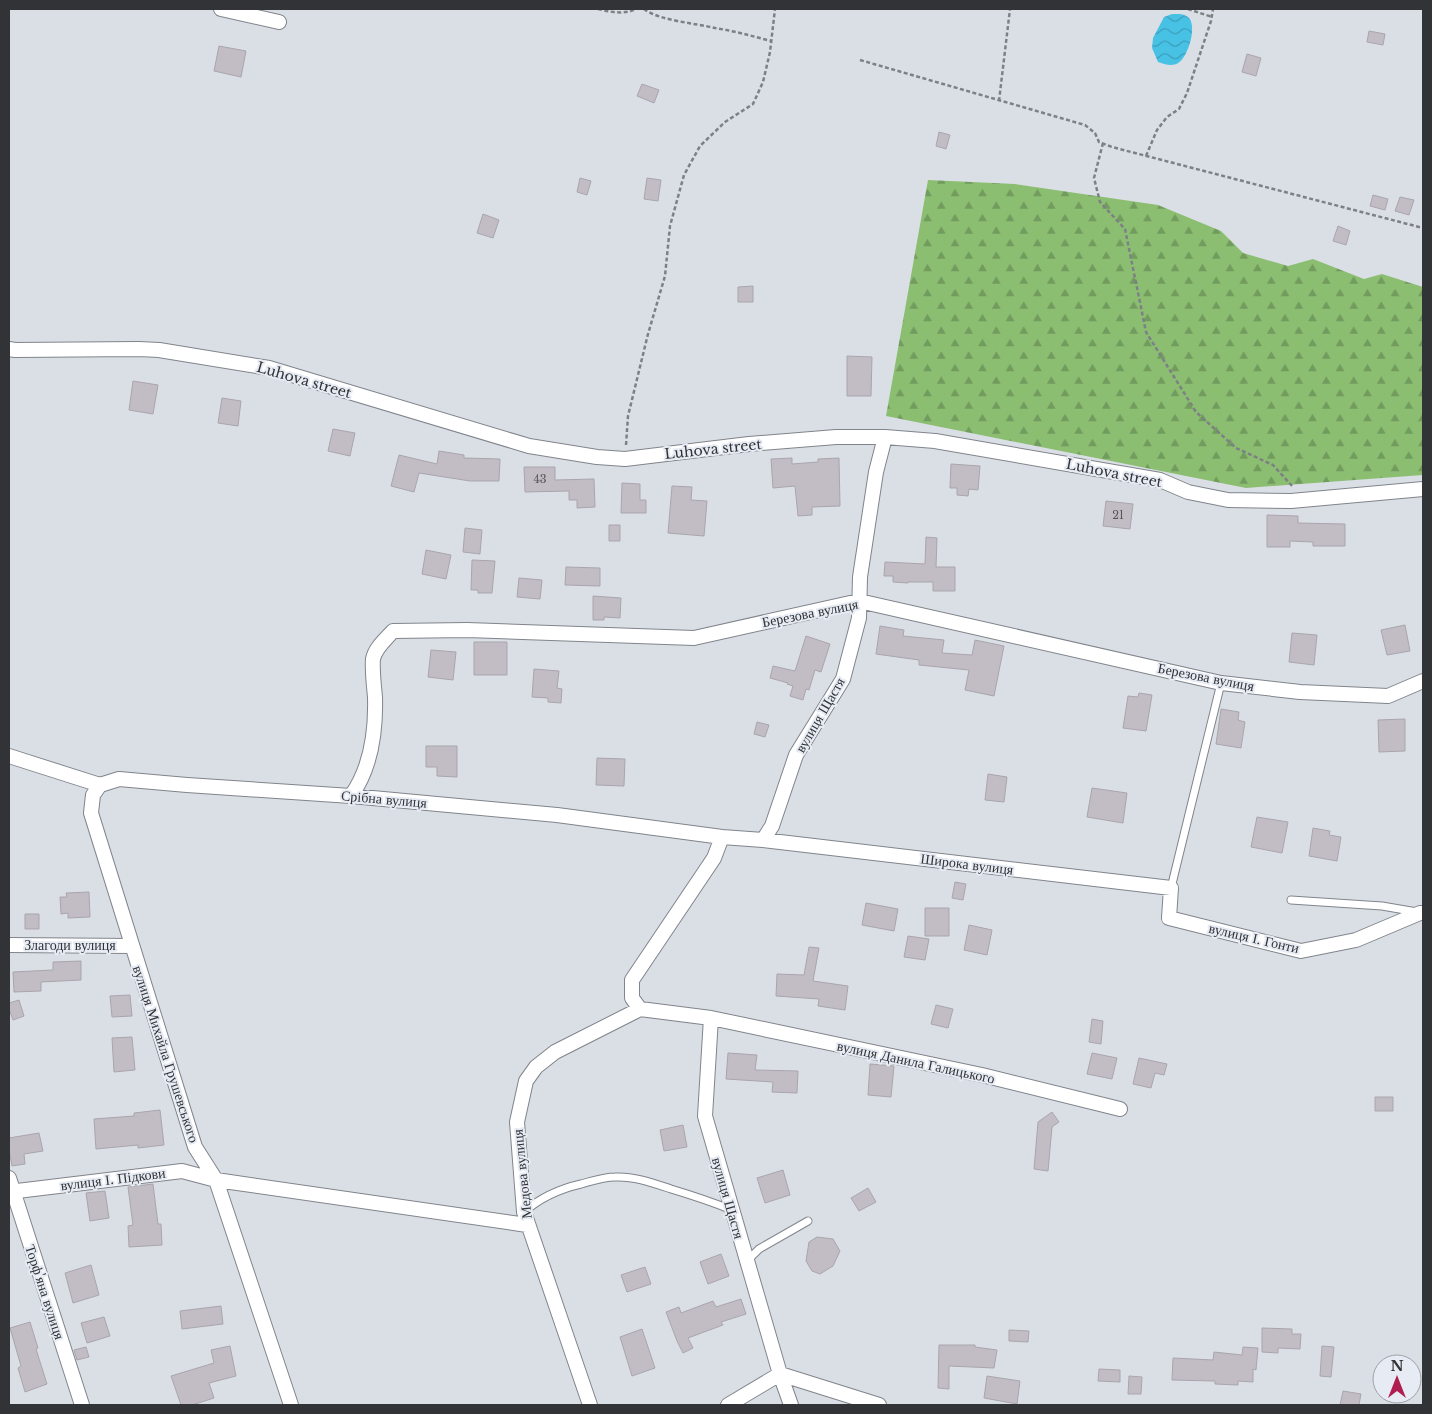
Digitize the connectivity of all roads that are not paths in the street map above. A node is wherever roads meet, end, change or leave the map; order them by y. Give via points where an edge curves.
1 (221, 9) edge
2 (279, 22) dead end
3 (9, 349) edge
4 (885, 437) junction
5 (1423, 489) edge
6 (859, 601) junction
7 (1423, 682) edge
8 (1221, 683) junction
9 (9, 756) edge
10 (100, 785) junction
11 (351, 796) junction
12 (722, 838) junction
13 (763, 840) junction
14 (1171, 888) junction
15 (1291, 900) dead end
16 (1422, 913) edge
17 (9, 945) edge
18 (132, 946) junction
19 (640, 1009) junction
20 (711, 1018) junction
21 (1120, 1109) dead end
22 (216, 1180) junction
23 (10, 1187) edge
24 (732, 1210) junction
25 (525, 1219) junction
26 (808, 1221) dead end
27 (747, 1262) junction
28 (780, 1374) junction
29 (82, 1405) edge
30 (291, 1405) edge
31 (590, 1405) edge
32 (728, 1405) edge
33 (791, 1405) edge
34 (878, 1405) edge

1 - 2 street
3 - 4 street, Luhova street via 159,350 269,368 529,446 597,457 625,459 836,437
4 - 5 street, Luhova street via 935,441 1160,480 1188,492 1228,500 1297,500
4 - 6 street, вулиця Щастя via 876,472
6 - 8 street, Березова вулиця
6 - 11 street, Березова вулиця via 694,638 466,630 393,631 379,647 374,659 375,716 370,754
6 - 13 street, вулиця Щастя via 859,618 843,679 796,754 772,826
7 - 8 street, Березова вулиця via 1388,696 1300,692
8 - 14 lane
9 - 10 street
10 - 11 street, Срібна вулиця via 120,779
10 - 18 street, вулиця Михайла Грушевського via 93,794 90,814
11 - 12 street, Срібна вулиця via 557,815
12 - 13 street, Срібна вулиця
12 - 19 street via 714,858 632,980 632,998
13 - 14 street, Широка вулиця
14 - 16 street, вулиця І. Гонти via 1169,918 1301,951 1356,940
15 - 16 lane via 1382,906
17 - 18 street, Злагоди вулиця
18 - 22 street, вулиця Михайла Грушевського via 195,1147
19 - 20 street
19 - 25 street, Медова вулиця via 555,1052 536,1067 526,1081 517,1122
20 - 21 street, вулиця Данила Галицького via 982,1075
20 - 24 street, вулиця Щастя via 705,1116
22 - 23 street, вулиця І. Підкови via 182,1171
22 - 25 street, вулиця І. Підкови
22 - 30 street, вулиця Михайла Грушевського
23 - 29 street, Торф'яна вулиця
24 - 25 lane via 642,1180 615,1177 562,1189 542,1198
24 - 27 street, вулиця Щастя
25 - 31 street, Медова вулиця
26 - 27 lane via 759,1249
27 - 28 street, вулиця Щастя
28 - 32 street
28 - 33 street, вулиця Щастя
28 - 34 street

